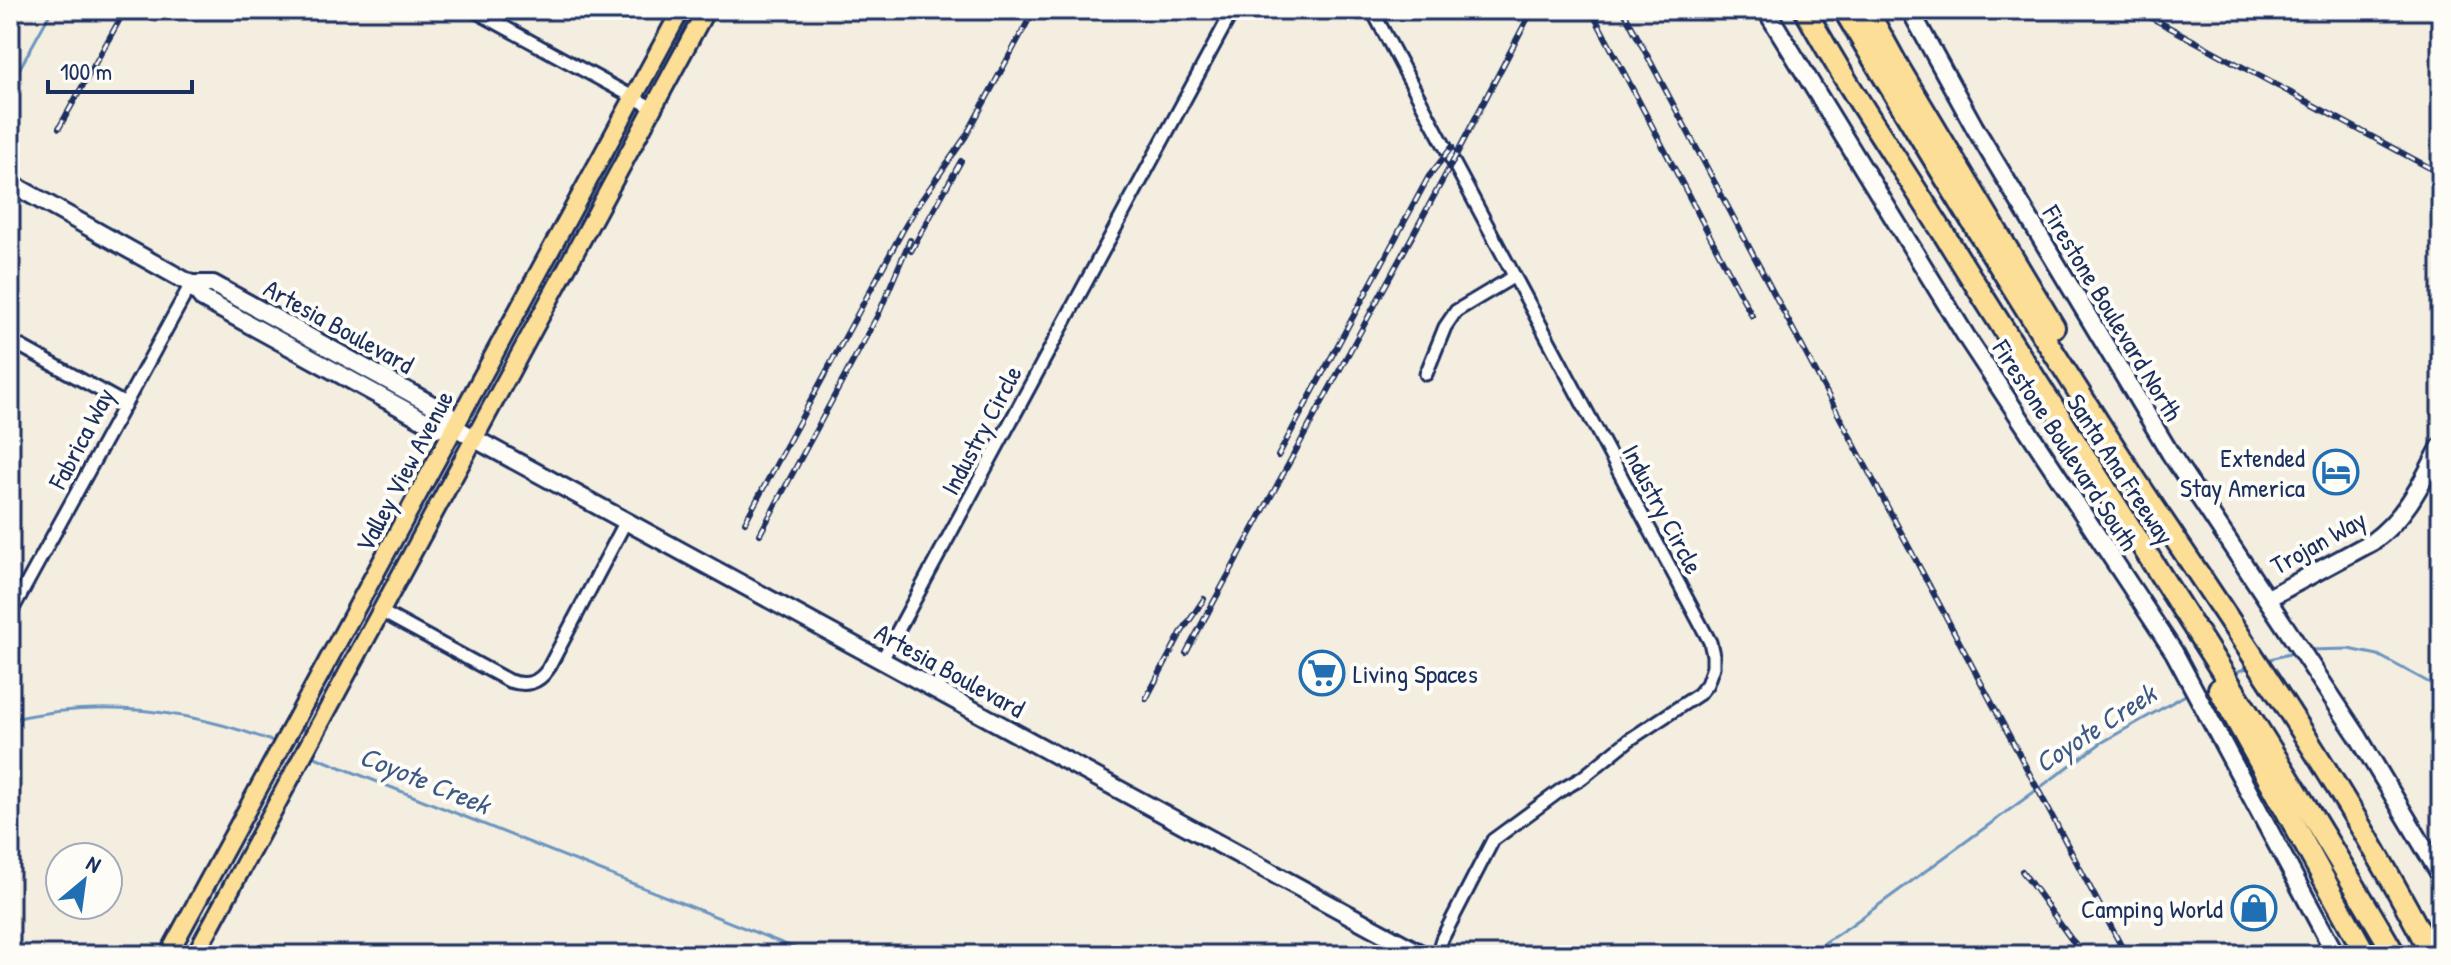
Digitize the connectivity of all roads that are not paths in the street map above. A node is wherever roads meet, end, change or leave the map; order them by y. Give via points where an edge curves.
1 (473, 10) edge
2 (681, 10) edge
3 (706, 10) edge
4 (1233, 10) edge
5 (1372, 10) edge
6 (1766, 10) edge
7 (1844, 10) edge
8 (1867, 10) edge
9 (1910, 10) edge
10 (1805, 13) edge
11 (634, 97) junction
12 (653, 108) junction
13 (10, 183) edge
14 (549, 255) junction
15 (568, 265) junction
16 (1513, 277) junction
17 (191, 284) junction
18 (20, 346) dead end
19 (1426, 374) dead end
20 (125, 404) junction
21 (455, 427) junction
22 (475, 439) junction
23 (2441, 446) edge
24 (626, 521) junction
25 (2272, 605) junction
26 (382, 612) junction
27 (10, 614) edge
28 (2234, 616) junction
29 (882, 660) junction
30 (2282, 688) junction
31 (2239, 710) junction
32 (2441, 876) edge
33 (2441, 943) edge
34 (168, 955) edge
35 (195, 955) edge
36 (1423, 955) edge
37 (1437, 955) edge
38 (2336, 955) edge
39 (2366, 955) edge
40 (2395, 955) edge
41 (2432, 955) edge

1 - 11 street
2 - 11 main road, Valley View Avenue
3 - 12 main road, Valley View Avenue
4 - 29 street, Industry Circle
5 - 16 street, Industry Circle
6 - 38 street, Firestone Boulevard South via 1969,341 2183,668
7 - 28 highway via 2061,365
8 - 28 highway, Santa Ana Freeway via 2068,350
9 - 25 street, Firestone Boulevard North via 2170,453
10 - 31 highway, Santa Ana Freeway via 2207,649 2218,688
11 - 12 street
11 - 14 main road, Valley View Avenue
12 - 15 main road, Valley View Avenue
13 - 17 street, Artesia Boulevard
14 - 15 main road
14 - 21 main road, Valley View Avenue
15 - 22 main road, Valley View Avenue
16 - 19 street via 1456,311
16 - 37 street, Industry Circle via 1710,642 1713,667 1699,694 1493,840
17 - 20 street, Fabrica Way
17 - 21 street, Artesia Boulevard via 213,284 447,413
18 - 20 street
20 - 27 street, Fabrica Way
21 - 22 street, Artesia Boulevard
21 - 34 main road, Valley View Avenue
22 - 24 street, Artesia Boulevard
22 - 26 main road, Valley View Avenue
23 - 25 street, Trojan Way via 2409,506 2385,533
24 - 26 street via 548,669 528,684 509,681
24 - 29 street, Artesia Boulevard
25 - 32 street, Firestone Boulevard North
26 - 35 main road, Valley View Avenue
28 - 30 highway, Santa Ana Freeway
29 - 36 street, Artesia Boulevard
30 - 33 highway, Santa Ana Freeway via 2365,808
30 - 41 highway
31 - 39 highway
31 - 40 highway via 2312,814

